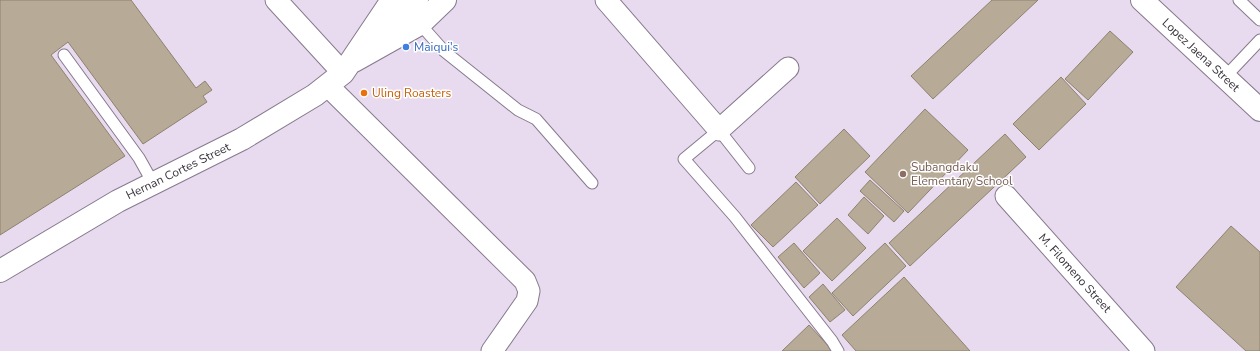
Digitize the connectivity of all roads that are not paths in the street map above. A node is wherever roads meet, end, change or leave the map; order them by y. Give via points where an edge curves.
1 (276, 0) edge
2 (445, 0) edge
3 (606, 0) edge
4 (1142, 0) edge
5 (1239, 0) edge
6 (401, 7) edge
7 (1260, 20) edge
8 (1260, 40) edge
9 (64, 55) dead end
10 (788, 68) dead end
11 (340, 74) junction
12 (1225, 77) junction
13 (1260, 110) edge
14 (719, 130) junction
15 (749, 168) dead end
16 (153, 183) junction
17 (592, 184) dead end
18 (1006, 196) dead end
19 (0, 271) edge
20 (492, 351) edge
21 (838, 351) edge
22 (1144, 351) edge

1 - 11 street
2 - 6 main road, Hernan Cortes Street
3 - 14 street
4 - 12 main road, Lopez Jaena Street
5 - 7 lane
6 - 11 main road, Hernan Cortes Street
6 - 11 main road, Hernan Cortes Street
6 - 17 lane via 444,51 518,110 536,119
8 - 12 lane
9 - 16 lane via 139,158
10 - 14 street
11 - 16 main road, Hernan Cortes Street via 292,109 242,139
11 - 20 street via 525,281 529,291 528,301
12 - 13 main road, Lopez Jaena Street
14 - 15 lane
14 - 21 lane via 684,160 735,217
16 - 19 main road, Hernan Cortes Street
18 - 22 street, M. Filomeno Street

